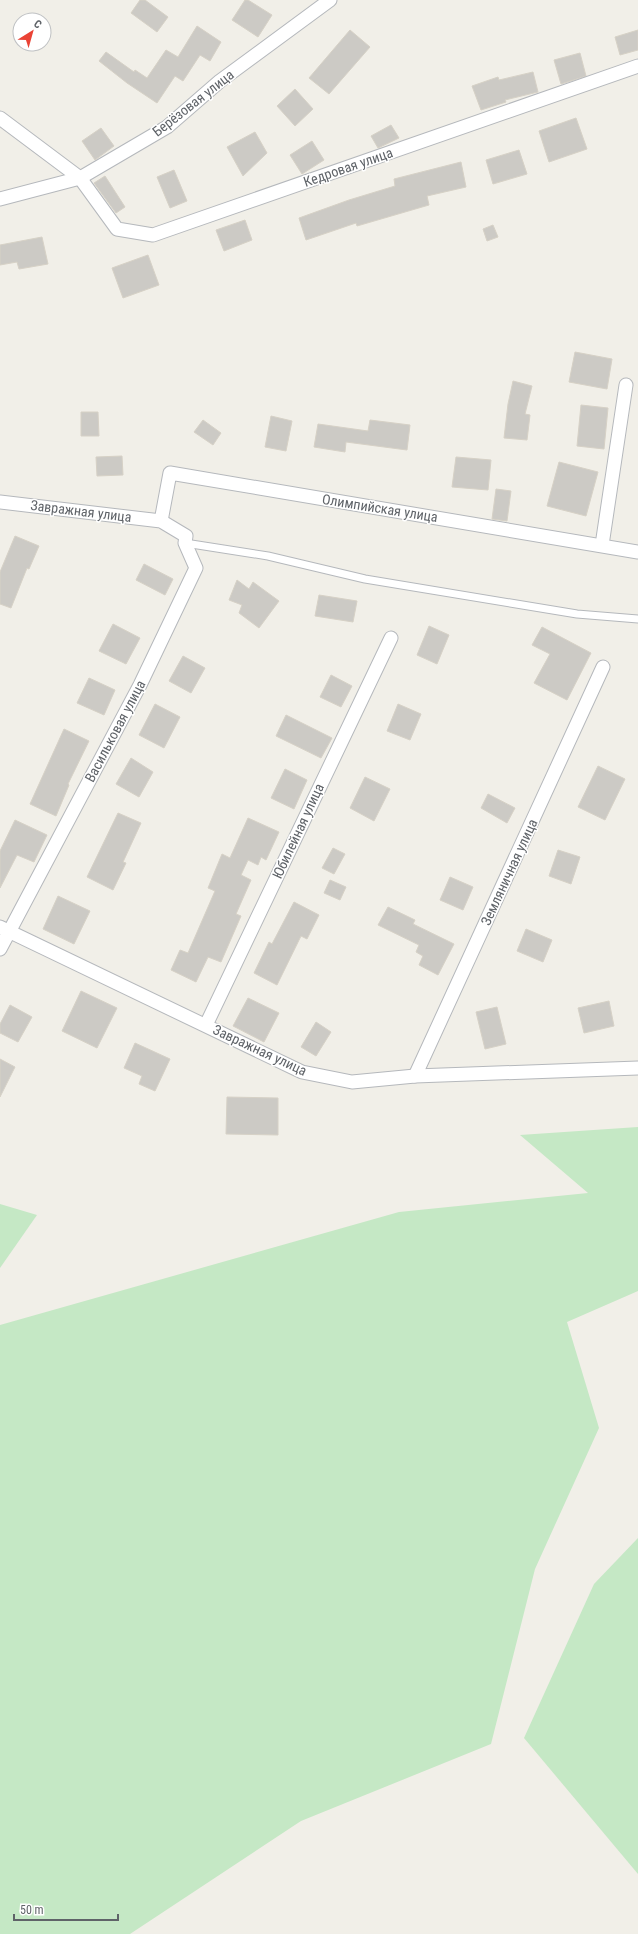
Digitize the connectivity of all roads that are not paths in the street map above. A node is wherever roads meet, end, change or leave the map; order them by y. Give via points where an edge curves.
1 (330, 0) edge
2 (638, 66) edge
3 (0, 118) edge
4 (80, 178) junction
5 (0, 199) edge
6 (626, 385) dead end
7 (0, 502) edge
8 (161, 520) junction
9 (185, 543) junction
10 (602, 545) junction
11 (638, 552) edge
12 (638, 619) edge
13 (390, 638) dead end
14 (603, 667) dead end
15 (4, 929) edge
16 (0, 949) edge
17 (206, 1025) junction
18 (638, 1068) edge
19 (415, 1076) junction

1 - 4 street, Берёзовая улица via 220,81 167,127
2 - 4 street, Кедровая улица via 153,235 117,229
3 - 4 street, Кедровая улица
4 - 5 street, Берёзовая улица
6 - 10 street
7 - 8 street, Завражная улица
8 - 9 street, Васильковая улица via 186,536
8 - 10 street, Олимпийская улица via 170,473
9 - 12 lane via 268,556 381,582 577,614
9 - 15 street, Васильковая улица via 196,568 140,685
10 - 11 street, Олимпийская улица
13 - 17 street, Юбилейная улица
14 - 19 street, Земляничная улица
15 - 16 street, Васильковая улица
15 - 17 street, Завражная улица
17 - 19 street, Завражная улица via 302,1072 352,1082
18 - 19 street, Завражная улица

